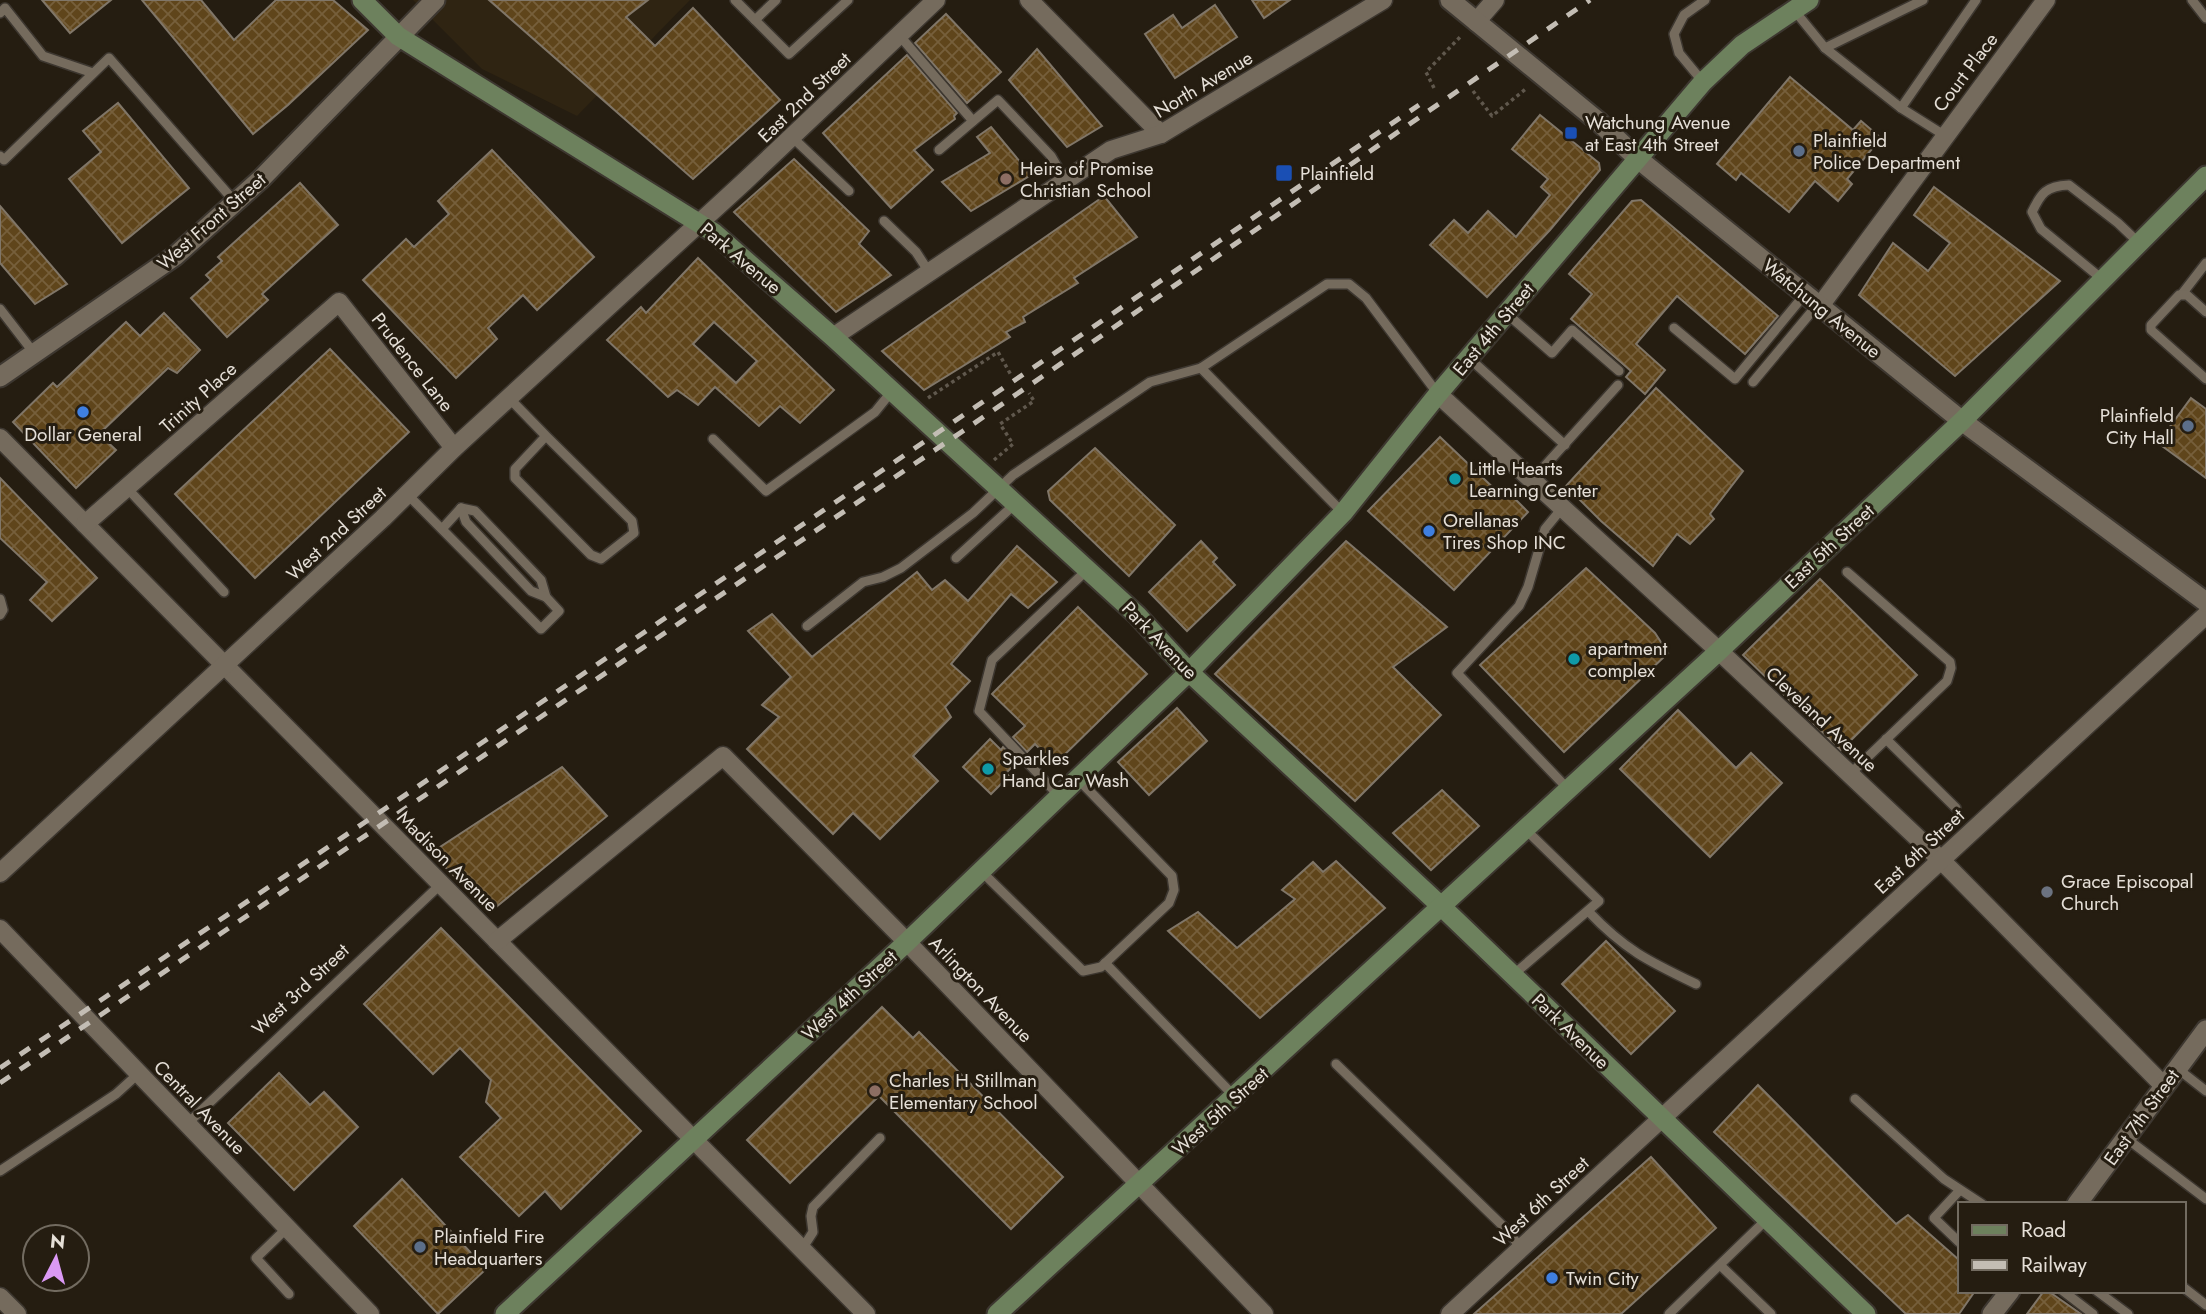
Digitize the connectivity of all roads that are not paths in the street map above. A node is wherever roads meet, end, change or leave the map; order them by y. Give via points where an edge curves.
1 (362, 0) edge
2 (435, 0) edge
3 (735, 0) edge
4 (776, 0) edge
5 (848, 0) edge
6 (936, 0) edge
7 (1028, 0) edge
8 (1384, 0) edge
9 (1450, 0) edge
10 (1495, 0) edge
11 (1705, 0) edge
12 (1923, 0) edge
13 (1976, 0) edge
14 (2046, 0) edge
15 (2192, 0) edge
16 (1801, 5) edge
17 (5, 7) edge
18 (2206, 18) edge
19 (755, 20) junction
20 (1476, 22) junction
21 (899, 35) junction
22 (398, 36) junction
23 (1825, 48) junction
24 (93, 73) junction
25 (1703, 82) junction
26 (1901, 108) junction
27 (973, 121) junction
28 (1161, 134) junction
29 (1944, 135) junction
30 (792, 136) junction
31 (939, 150) dead end
32 (0, 156) edge
33 (1637, 158) junction
34 (2206, 176) edge
35 (1065, 180) junction
36 (849, 191) dead end
37 (235, 202) junction
38 (884, 221) dead end
39 (700, 223) junction
40 (2138, 243) junction
41 (2206, 263) edge
42 (929, 272) junction
43 (2102, 279) junction
44 (2182, 294) junction
45 (1815, 301) junction
46 (339, 302) joint
47 (0, 309) edge
48 (2206, 312) edge
49 (1506, 313) junction
50 (1674, 328) dead end
51 (833, 337) junction
52 (34, 353) junction
53 (1469, 358) junction
54 (1201, 368) junction
55 (1619, 371) dead end
56 (0, 377) edge
57 (2206, 379) edge
58 (1754, 382) dead end
59 (1618, 385) dead end
60 (892, 391) junction
61 (1438, 394) junction
62 (509, 398) junction
63 (1962, 421) junction
64 (546, 436) junction
65 (0, 438) edge
66 (713, 439) dead end
67 (1564, 445) junction
68 (454, 448) junction
69 (1533, 479) junction
70 (127, 488) junction
71 (1000, 489) junction
72 (407, 494) junction
73 (1015, 504) junction
74 (1563, 506) junction
75 (461, 509) junction
76 (1343, 513) junction
77 (85, 524) junction
78 (442, 529) junction
79 (956, 558) dead end
80 (1087, 570) junction
81 (1847, 572) dead end
82 (224, 592) dead end
83 (546, 597) junction
84 (0, 599) edge
85 (2206, 602) edge
86 (0, 615) edge
87 (2206, 615) edge
88 (807, 625) dead end
89 (1719, 651) junction
90 (225, 666) junction
91 (1189, 672) junction
92 (1886, 739) junction
93 (1850, 774) junction
94 (1077, 778) junction
95 (1568, 789) junction
96 (1059, 796) junction
97 (1956, 808) dead end
98 (1525, 829) junction
99 (1941, 860) junction
100 (981, 871) junction
101 (0, 873) edge
102 (441, 884) junction
103 (1442, 906) junction
104 (1588, 911) junction
105 (0, 929) edge
106 (497, 941) junction
107 (907, 942) junction
108 (1105, 963) junction
109 (1513, 975) junction
110 (1696, 984) dead end
111 (2206, 1030) edge
112 (1336, 1064) dead end
113 (2176, 1068) junction
114 (138, 1074) junction
115 (2164, 1086) junction
116 (2206, 1090) edge
117 (1235, 1097) junction
118 (1855, 1099) dead end
119 (1661, 1118) junction
120 (187, 1124) junction
121 (2126, 1138) junction
122 (693, 1139) junction
123 (880, 1139) dead end
124 (0, 1171) edge
125 (1138, 1185) junction
126 (1960, 1190) junction
127 (2206, 1199) edge
128 (1979, 1202) edge
129 (2078, 1202) edge
130 (1767, 1219) junction
131 (287, 1228) junction
132 (1958, 1241) edge
133 (1521, 1248) junction
134 (802, 1250) junction
135 (1720, 1265) junction
136 (2185, 1289) edge
137 (2008, 1293) edge
138 (2066, 1293) edge
139 (2100, 1293) edge
140 (289, 1294) dead end
141 (1, 1300) edge
142 (2206, 1305) edge
143 (17, 1314) edge
144 (370, 1314) edge
145 (505, 1314) edge
146 (866, 1314) edge
147 (997, 1314) edge
148 (1264, 1314) edge
149 (1450, 1314) edge
150 (1669, 1314) edge
151 (1770, 1314) edge
152 (1866, 1314) edge
153 (1992, 1314) edge
154 (2092, 1314) edge
155 (2128, 1314) edge

1 - 22 main road, Park Avenue
2 - 22 street, West Front Street
3 - 19 lane
4 - 19 lane
5 - 19 lane via 789,54
6 - 21 street, East 2nd Street
7 - 28 street
8 - 28 street, North Avenue
9 - 20 street, Watchung Avenue
10 - 20 street
11 - 25 lane via 1684,15 1674,34 1679,53
12 - 23 lane
13 - 26 lane
14 - 29 street, Court Place
15 - 18 lane
16 - 23 lane
16 - 25 main road, East 4th Street via 1742,45
17 - 24 lane via 43,56
20 - 33 street, Watchung Avenue
21 - 27 lane
21 - 30 street, East 2nd Street
22 - 37 street, West Front Street
22 - 39 main road, Park Avenue
23 - 26 lane
24 - 32 lane via 4,160
24 - 37 lane via 110,58
25 - 33 main road, East 4th Street
26 - 29 lane
27 - 31 lane
27 - 35 lane via 998,100 1051,156
28 - 35 street, North Avenue via 1111,150
29 - 45 street, Court Place
30 - 36 lane
30 - 39 street, East 2nd Street
33 - 45 street, Watchung Avenue
33 - 49 main road, East 4th Street
34 - 40 main road, East 5th Street
35 - 42 street, North Avenue
37 - 52 street, West Front Street via 175,256
38 - 42 lane
39 - 51 main road, Park Avenue
39 - 62 street, West 2nd Street
40 - 43 main road, East 5th Street
40 - 43 lane via 2069,185 2041,193 2032,212 2041,229
41 - 44 lane
42 - 51 street, North Avenue
43 - 63 main road, East 5th Street
44 - 48 lane
44 - 57 lane via 2151,330
45 - 50 lane via 1735,379
45 - 58 lane
45 - 63 street, Watchung Avenue
46 - 68 street, Prudence Lane
46 - 70 street, Trinity Place
47 - 52 lane
49 - 53 main road, East 4th Street
49 - 55 lane via 1552,353 1572,330
51 - 60 main road, Park Avenue
52 - 56 street, West Front Street
53 - 61 main road, East 4th Street
53 - 67 lane
54 - 61 lane via 1327,284 1349,284 1366,298
54 - 71 lane via 1150,382 1013,475
54 - 76 lane
59 - 67 lane
60 - 66 lane via 875,412 766,491
60 - 71 main road, Park Avenue
61 - 69 street, Cleveland Avenue
61 - 76 main road, East 4th Street
62 - 64 lane
62 - 68 street, West 2nd Street
63 - 85 street, Watchung Avenue
63 - 89 main road, East 5th Street
64 - 64 lane via 515,469 515,478 591,555 601,559 635,533 632,522
65 - 77 street, Madison Avenue
67 - 69 lane
68 - 72 street, West 2nd Street
69 - 74 street, Cleveland Avenue
70 - 77 street, Trinity Place
70 - 82 lane
71 - 73 main road, Park Avenue
71 - 88 lane via 901,568 863,582
72 - 78 lane
72 - 90 street, West 2nd Street
73 - 79 lane
73 - 80 main road, Park Avenue
74 - 89 street, Cleveland Avenue
74 - 95 lane via 1545,529 1519,606 1457,673
75 - 78 lane
75 - 83 lane via 466,522 531,591
75 - 83 lane via 475,511 541,580
76 - 91 main road, East 4th Street
77 - 90 street, Madison Avenue
78 - 83 lane via 541,629 559,611
80 - 91 main road, Park Avenue via 1137,615
80 - 96 lane via 992,660 979,711
81 - 92 lane via 1950,662 1947,681
84 - 86 lane
87 - 99 street, East 6th Street
89 - 93 street, Cleveland Avenue
89 - 95 main road, East 5th Street
90 - 101 street, West 2nd Street
90 - 102 street, Madison Avenue
91 - 94 main road, West 4th Street
91 - 103 main road, Park Avenue
92 - 93 lane
92 - 97 lane
93 - 99 street, Cleveland Avenue
94 - 96 main road, West 4th Street
94 - 108 lane via 1172,876 1174,890 1169,903
95 - 98 main road, East 5th Street
96 - 100 main road, West 4th Street
98 - 103 main road, East 5th Street
98 - 104 lane via 1599,901
99 - 115 street, Cleveland Avenue
99 - 119 street, East 6th Street
100 - 107 main road, West 4th Street
100 - 108 lane via 1083,971
102 - 106 street, Madison Avenue
102 - 120 lane, West 3rd Street
103 - 109 main road, Park Avenue
103 - 117 main road, West 5th Street
104 - 109 lane
104 - 110 lane via 1628,949
105 - 114 street, Central Avenue
106 - 107 street, Arlington Avenue via 723,756
106 - 122 street, Madison Avenue
107 - 122 main road, West 4th Street
107 - 125 street, Arlington Avenue
108 - 117 lane
109 - 119 main road, Park Avenue
111 - 113 street, East 7th Street
112 - 133 lane
113 - 115 street, East 7th Street
113 - 116 lane
114 - 120 street, Central Avenue
114 - 124 lane via 116,1094
115 - 121 street, East 7th Street
117 - 125 main road, West 5th Street
118 - 126 lane
119 - 130 main road, Park Avenue
119 - 133 street, West 6th Street
120 - 131 street, Central Avenue
121 - 127 lane
121 - 129 street, East 7th Street
122 - 134 street, Madison Avenue
122 - 145 main road, West 4th Street
123 - 134 lane via 813,1207 813,1232
125 - 147 main road, West 5th Street
125 - 148 street, Arlington Avenue
126 - 128 lane
126 - 132 lane via 1934,1218
130 - 135 lane
130 - 152 main road, Park Avenue
131 - 140 lane via 256,1258
131 - 144 street, Central Avenue
133 - 149 street, West 6th Street
134 - 146 street, Madison Avenue
135 - 150 lane
135 - 151 lane
136 - 142 lane
137 - 153 street
138 - 154 lane
139 - 155 lane
141 - 143 street

